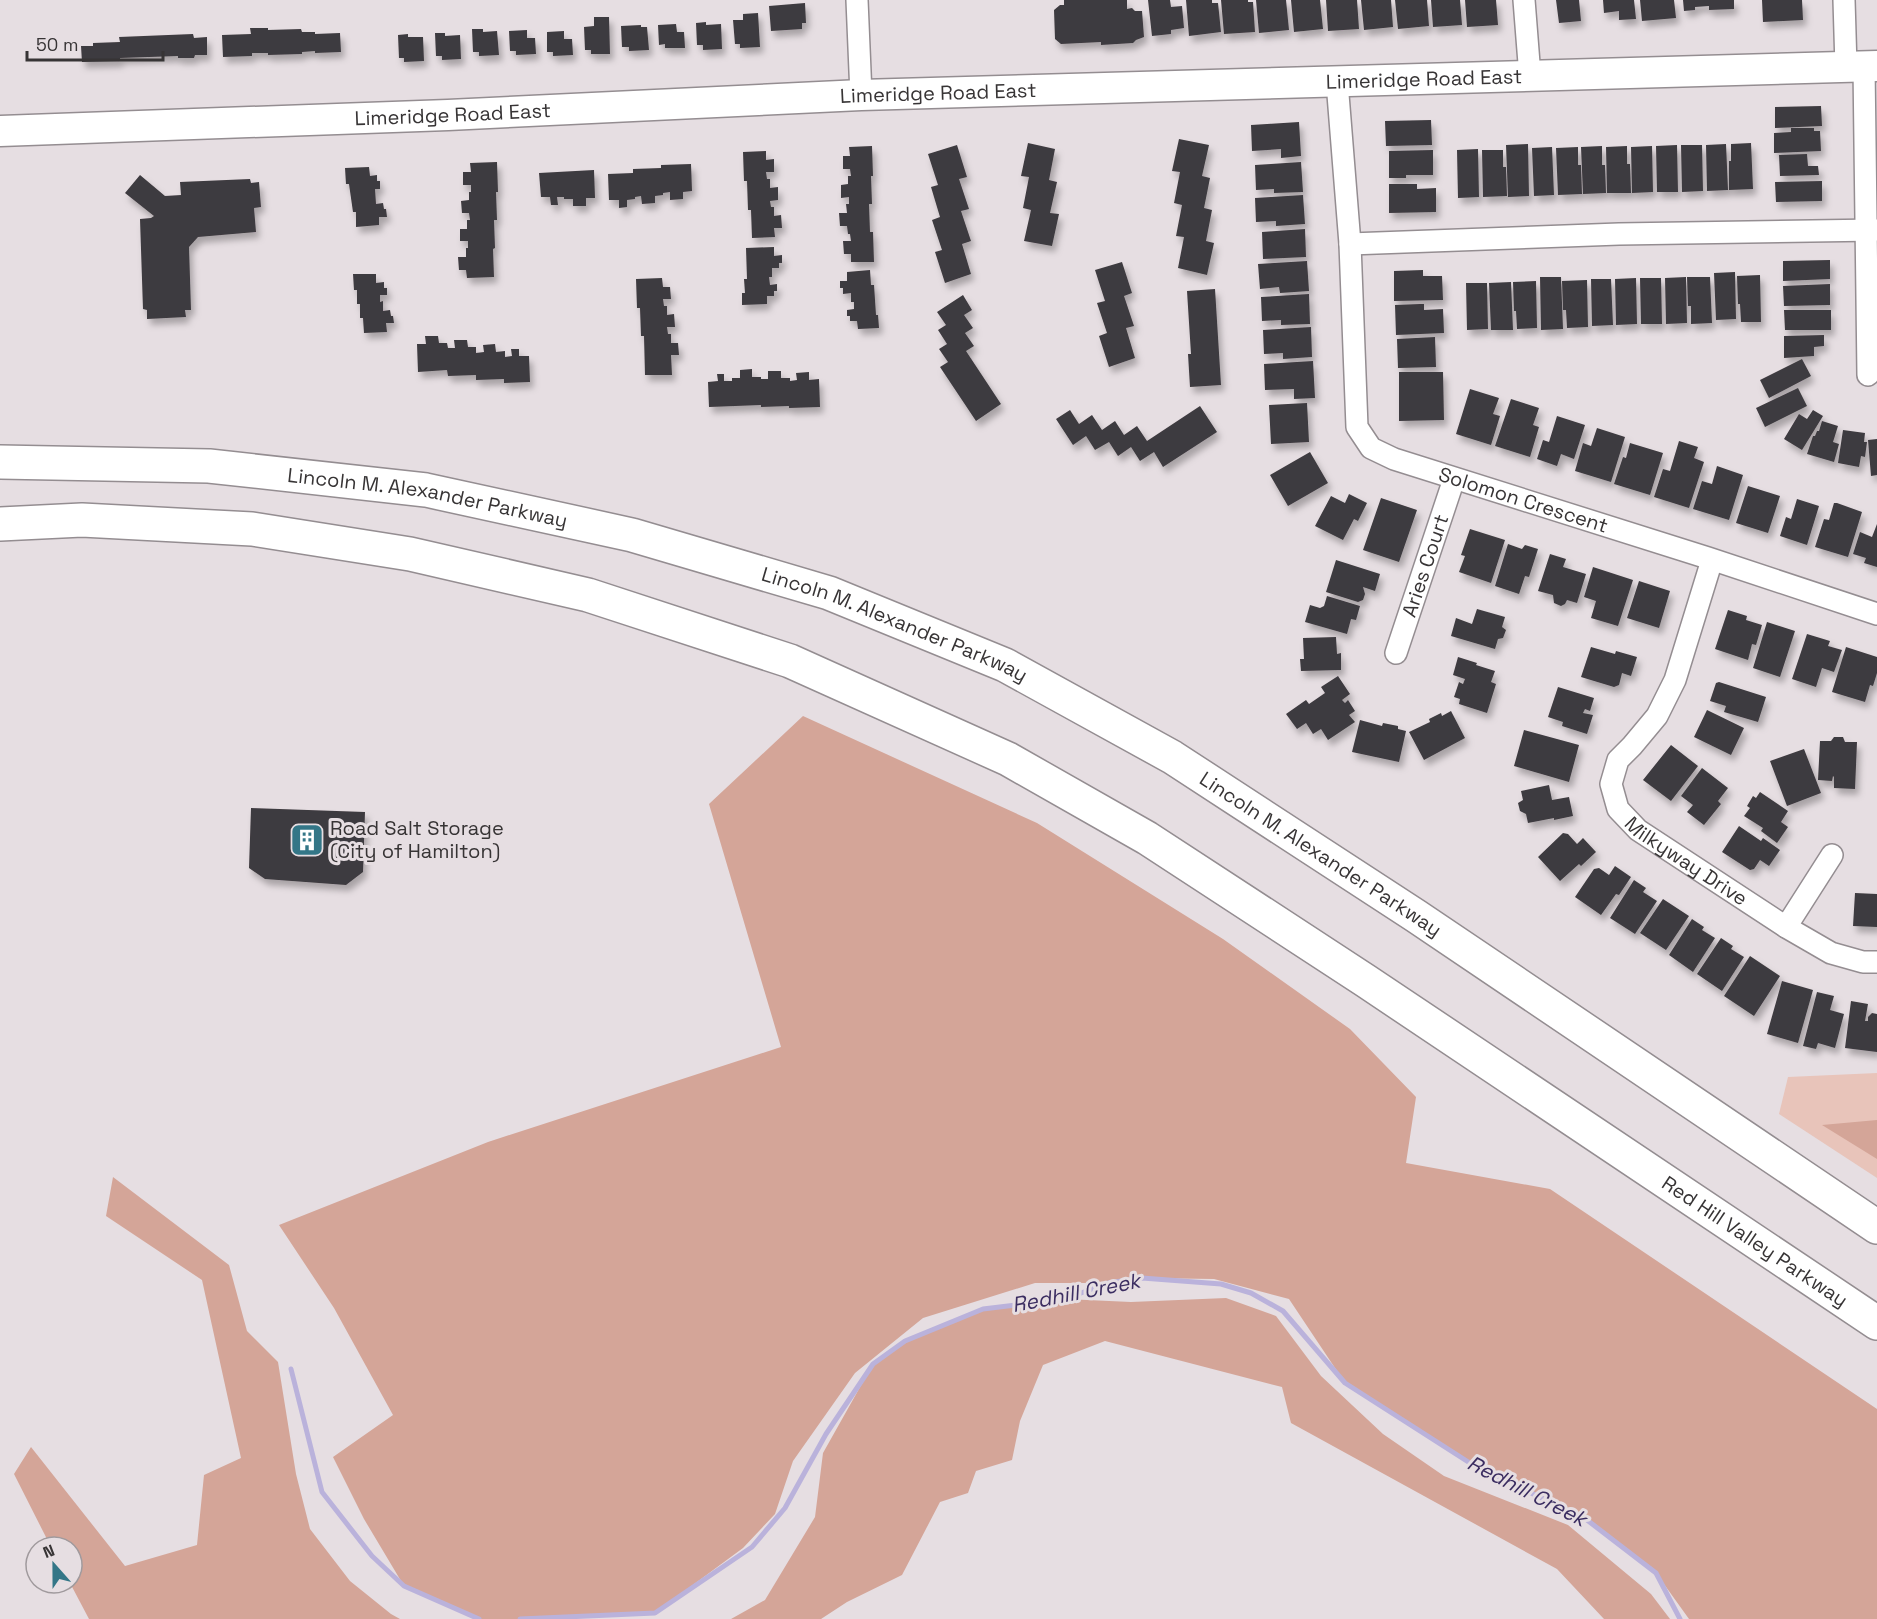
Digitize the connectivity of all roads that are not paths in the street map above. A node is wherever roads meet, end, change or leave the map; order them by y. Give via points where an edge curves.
1 (857, 0) edge
2 (1524, 0) edge
3 (1844, 0) edge
4 (1862, 66) edge
5 (1530, 75) junction
6 (1337, 82) junction
7 (861, 95) junction
8 (0, 131) edge
9 (1872, 230) edge
10 (1350, 244) junction
11 (1868, 375) dead end
12 (0, 462) edge
13 (1454, 479) junction
14 (0, 524) edge
15 (1712, 560) junction
16 (1877, 614) edge
17 (1396, 653) dead end
18 (1832, 855) dead end
19 (1786, 927) junction
20 (1877, 962) edge
21 (1877, 1227) edge
22 (1877, 1323) edge

1 - 7 street
2 - 5 street
3 - 4 street
4 - 5 street, Limeridge Road East
4 - 9 street
5 - 6 street, Limeridge Road East
6 - 7 street, Limeridge Road East
6 - 10 street, Solomon Crescent
7 - 8 street, Limeridge Road East
9 - 10 street
9 - 11 street
10 - 13 street, Solomon Crescent via 1357,427 1371,448
12 - 21 highway, Lincoln M. Alexander Parkway via 209,466 426,490 632,535 829,593 1005,665 1172,757 1416,916
13 - 15 street, Solomon Crescent
13 - 17 street, Aries Court
14 - 22 highway, Red Hill Valley Parkway via 82,520 252,529 410,554 588,595 790,661 1008,759 1147,838
15 - 16 street, Solomon Crescent
15 - 19 street, Milkyway Drive via 1675,680 1657,716 1618,760 1611,784 1618,809 1638,830
18 - 19 street
19 - 20 street, Milkyway Drive via 1831,953

